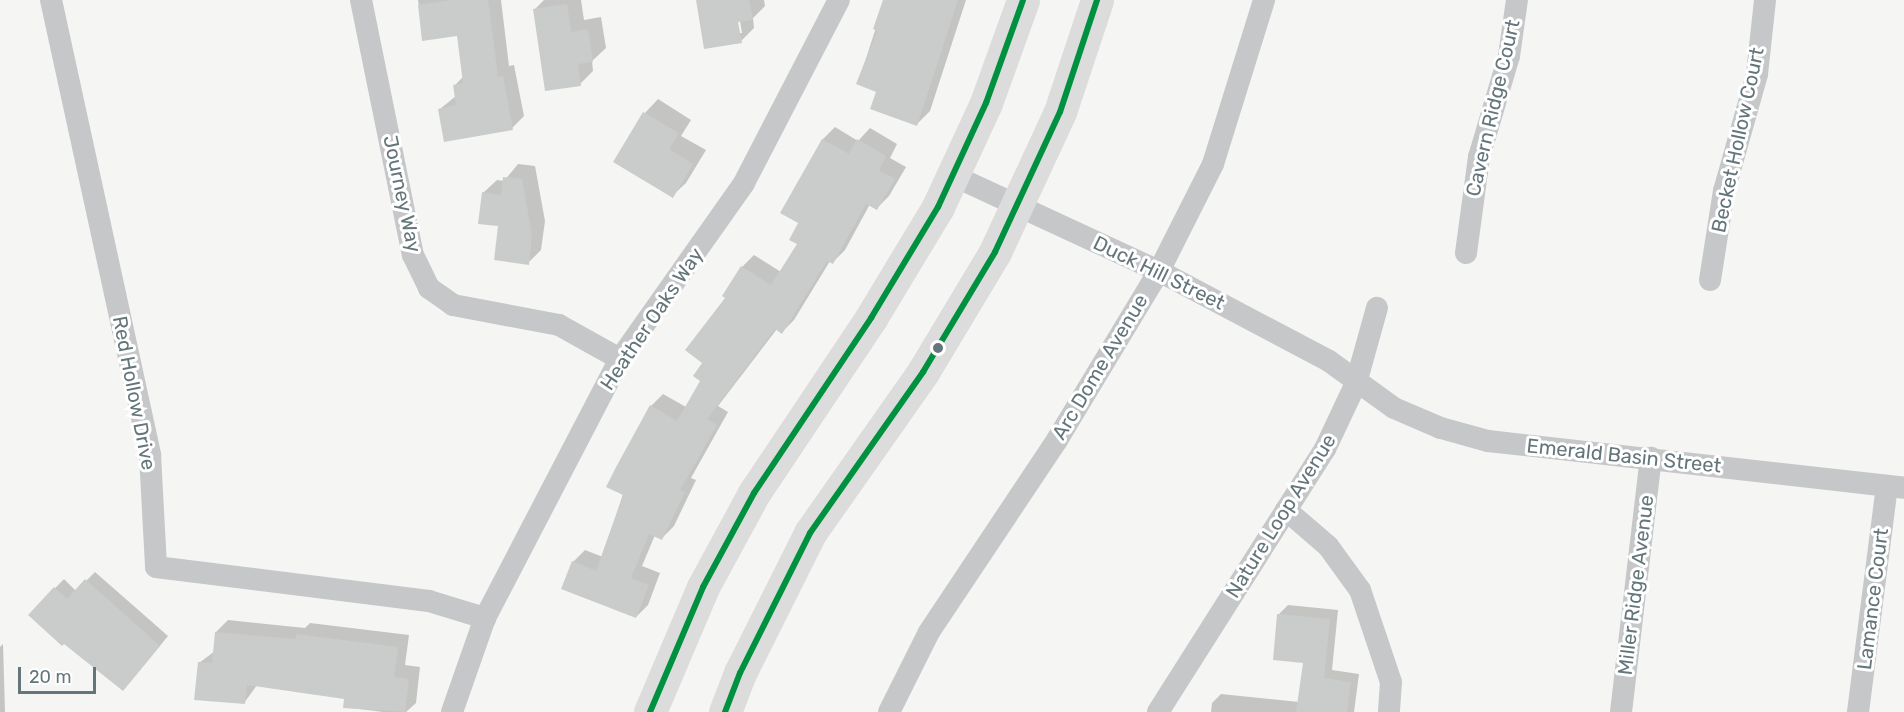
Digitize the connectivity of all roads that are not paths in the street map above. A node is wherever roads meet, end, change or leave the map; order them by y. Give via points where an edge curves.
1 (51, 0) edge
2 (362, 0) edge
3 (839, 0) edge
4 (1023, 0) edge
5 (1098, 0) edge
6 (1264, 0) edge
7 (1517, 0) edge
8 (1765, 0) edge
9 (954, 176) junction
10 (1019, 205) junction
11 (1466, 253) dead end
12 (1159, 271) junction
13 (1710, 280) dead end
14 (1377, 308) dead end
15 (620, 359) junction
16 (1356, 383) junction
17 (1651, 458) junction
18 (1895, 487) edge
19 (1287, 510) junction
20 (485, 618) junction
21 (452, 712) edge
22 (650, 712) edge
23 (725, 712) edge
24 (890, 712) edge
25 (1158, 712) edge
26 (1389, 712) edge
27 (1621, 712) edge
28 (1858, 712) edge

1 - 20 street, Red Hollow Drive via 150,455 156,567 429,601
2 - 15 street, Journey Way via 413,255 429,288 453,305 560,325
3 - 15 street, Heather Oaks Way via 744,183
4 - 9 main road via 986,103
5 - 10 main road via 1078,67
6 - 12 street, Arc Dome Avenue via 1213,164
7 - 11 street, Cavern Ridge Court via 1509,56 1479,158
8 - 13 street, Becket Hollow Court via 1757,74 1724,191
9 - 10 street, Duck Hill Street
9 - 22 main road via 895,281 749,502 703,587
10 - 12 street, Duck Hill Street
10 - 23 main road via 948,333 810,533 740,673
12 - 16 street, Duck Hill Street via 1329,361
12 - 24 street, Arc Dome Avenue via 1100,372 929,632
14 - 16 street, Nature Loop Avenue
15 - 20 street, Heather Oaks Way
16 - 17 street, Emerald Basin Street via 1394,408 1441,428 1488,441
16 - 19 street, Nature Loop Avenue via 1325,449
17 - 18 street, Emerald Basin Street
17 - 27 street, Miller Ridge Avenue
18 - 28 street, Lamance Court
19 - 25 street, Nature Loop Avenue
19 - 26 street via 1328,546 1360,590 1391,682
20 - 21 street, Heather Oaks Way

